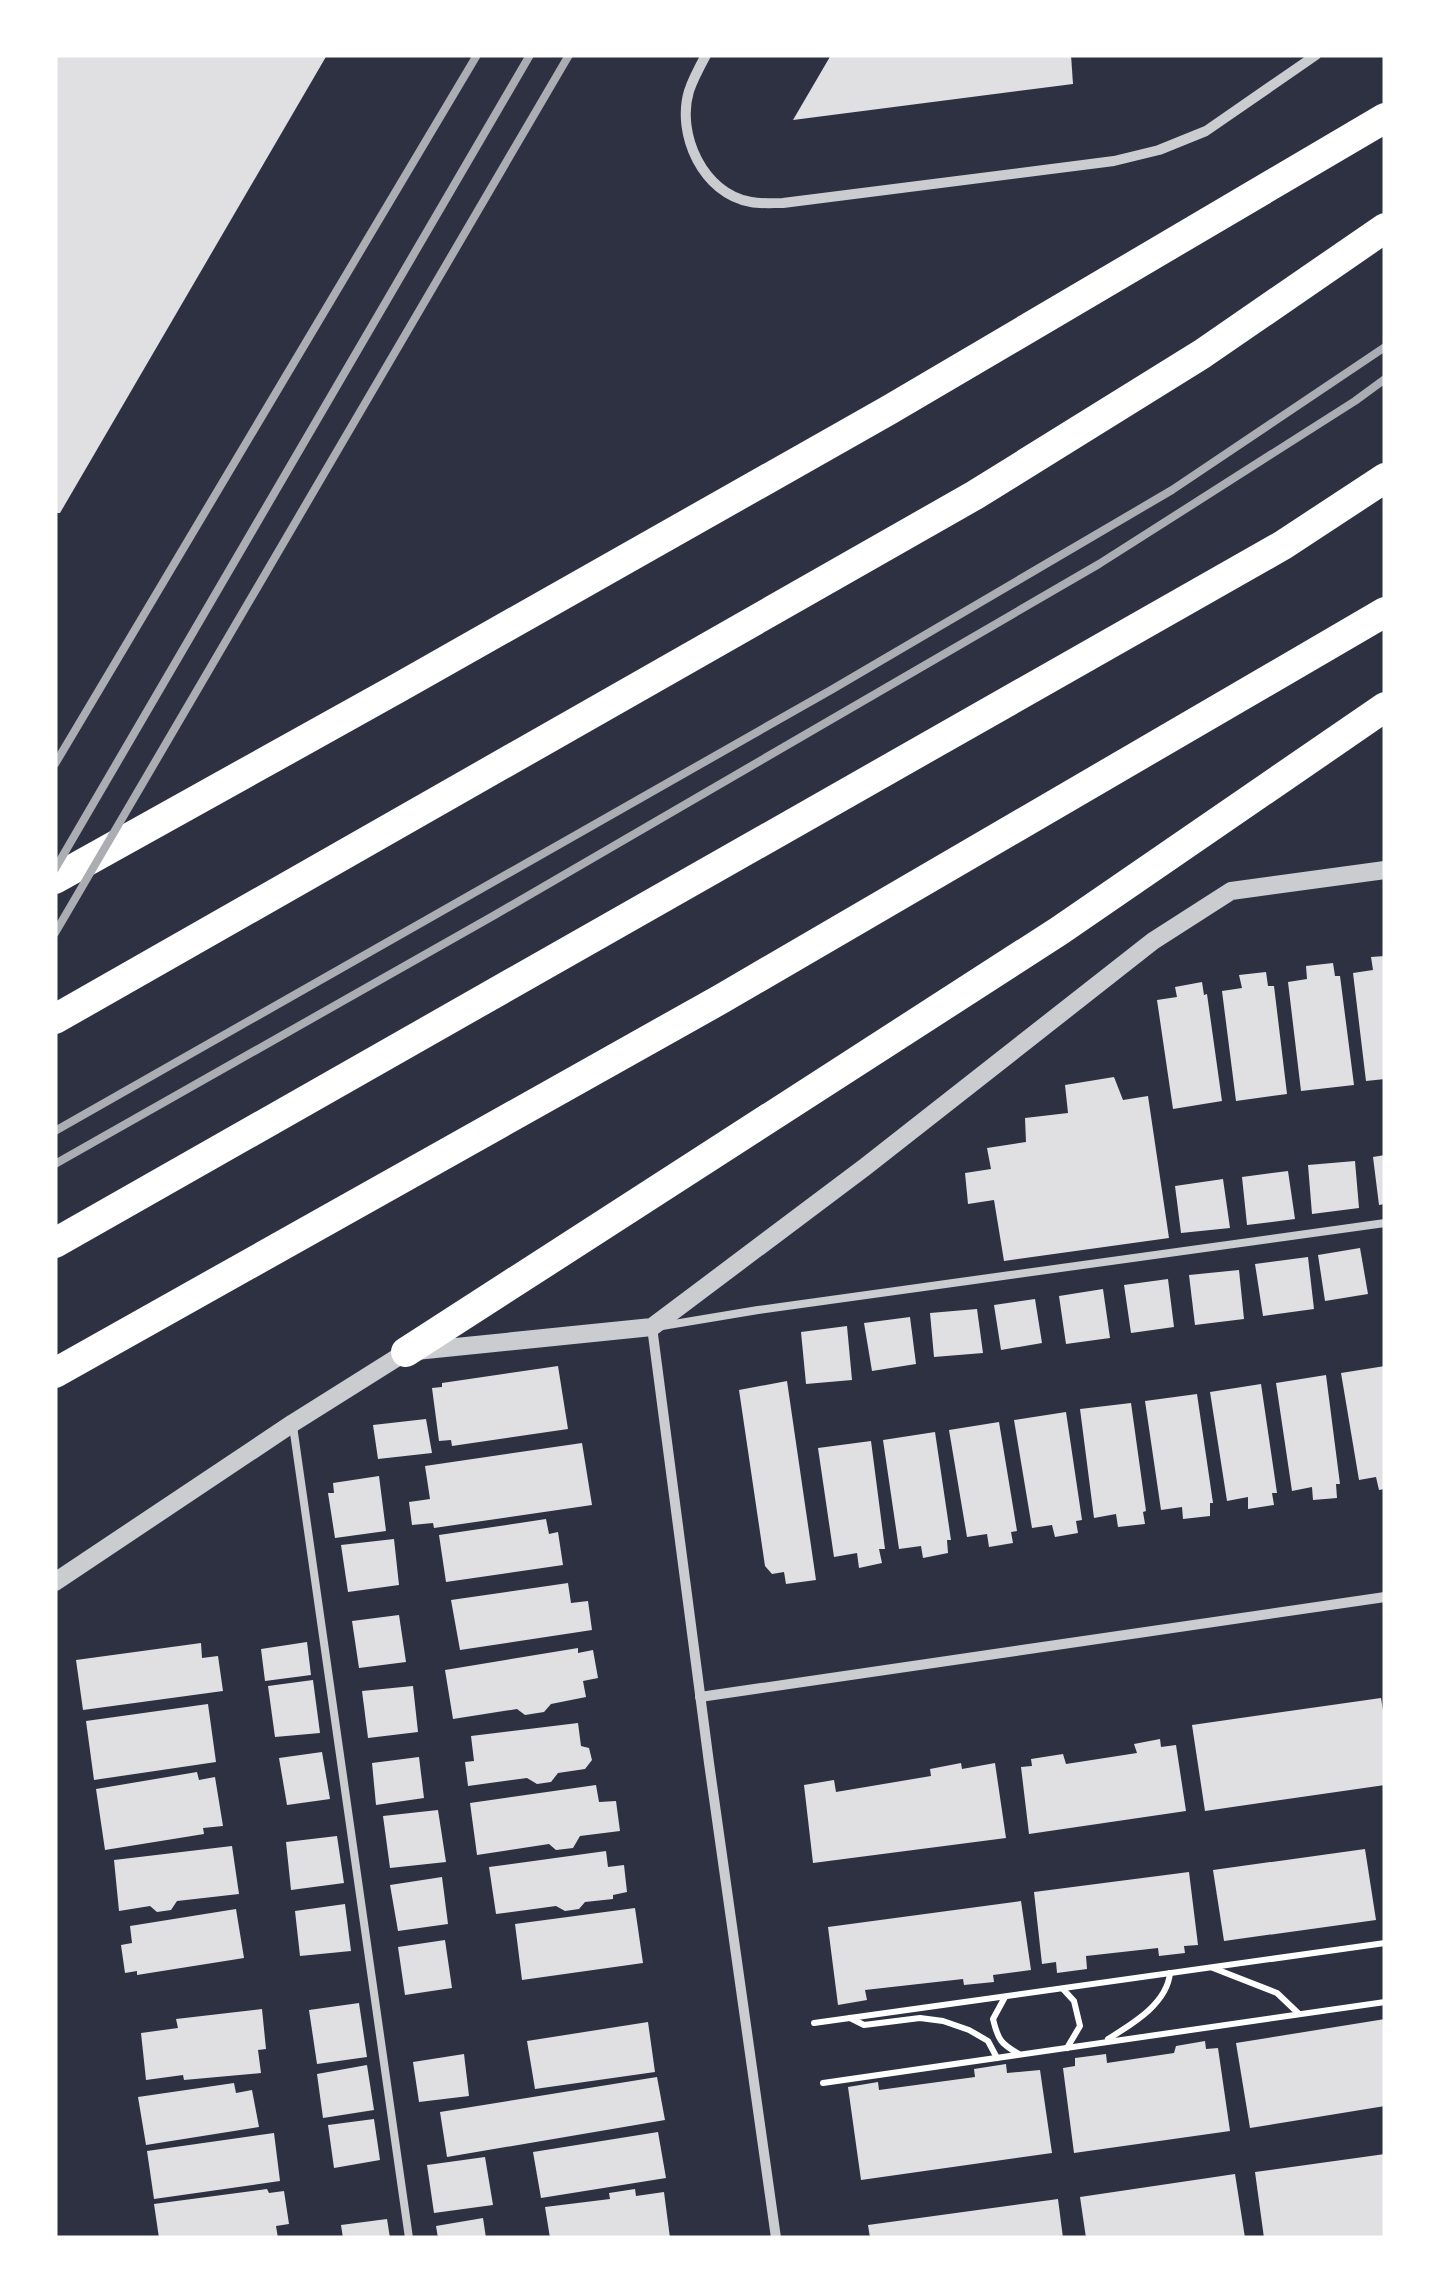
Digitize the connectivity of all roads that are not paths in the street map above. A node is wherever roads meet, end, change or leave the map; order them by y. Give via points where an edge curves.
1 (706, 55) edge
2 (1316, 55) edge
3 (1385, 118) edge
4 (1385, 228) edge
5 (1385, 478) edge
6 (1385, 612) edge
7 (1385, 707) edge
8 (1385, 870) edge
9 (55, 879) edge
10 (55, 1019) edge
11 (1385, 1223) edge
12 (55, 1243) edge
13 (652, 1328) junction
14 (406, 1352) junction
15 (55, 1373) edge
16 (293, 1424) junction
17 (55, 1582) edge
18 (1385, 1597) edge
19 (700, 1697) junction
20 (409, 2238) edge
21 (776, 2238) edge

1 - 2 street via 689,92 686,124 706,175 748,202 782,203 1159,150 1206,131
3 - 9 highway via 889,410
4 - 10 highway via 1202,354 975,495
5 - 12 highway via 1283,545
6 - 15 highway via 721,999
7 - 14 highway via 1058,931
8 - 13 street via 1232,891 1153,942
11 - 13 lane
13 - 14 street
13 - 19 street
14 - 16 street
16 - 17 street
16 - 20 lane
18 - 19 street
19 - 21 street

